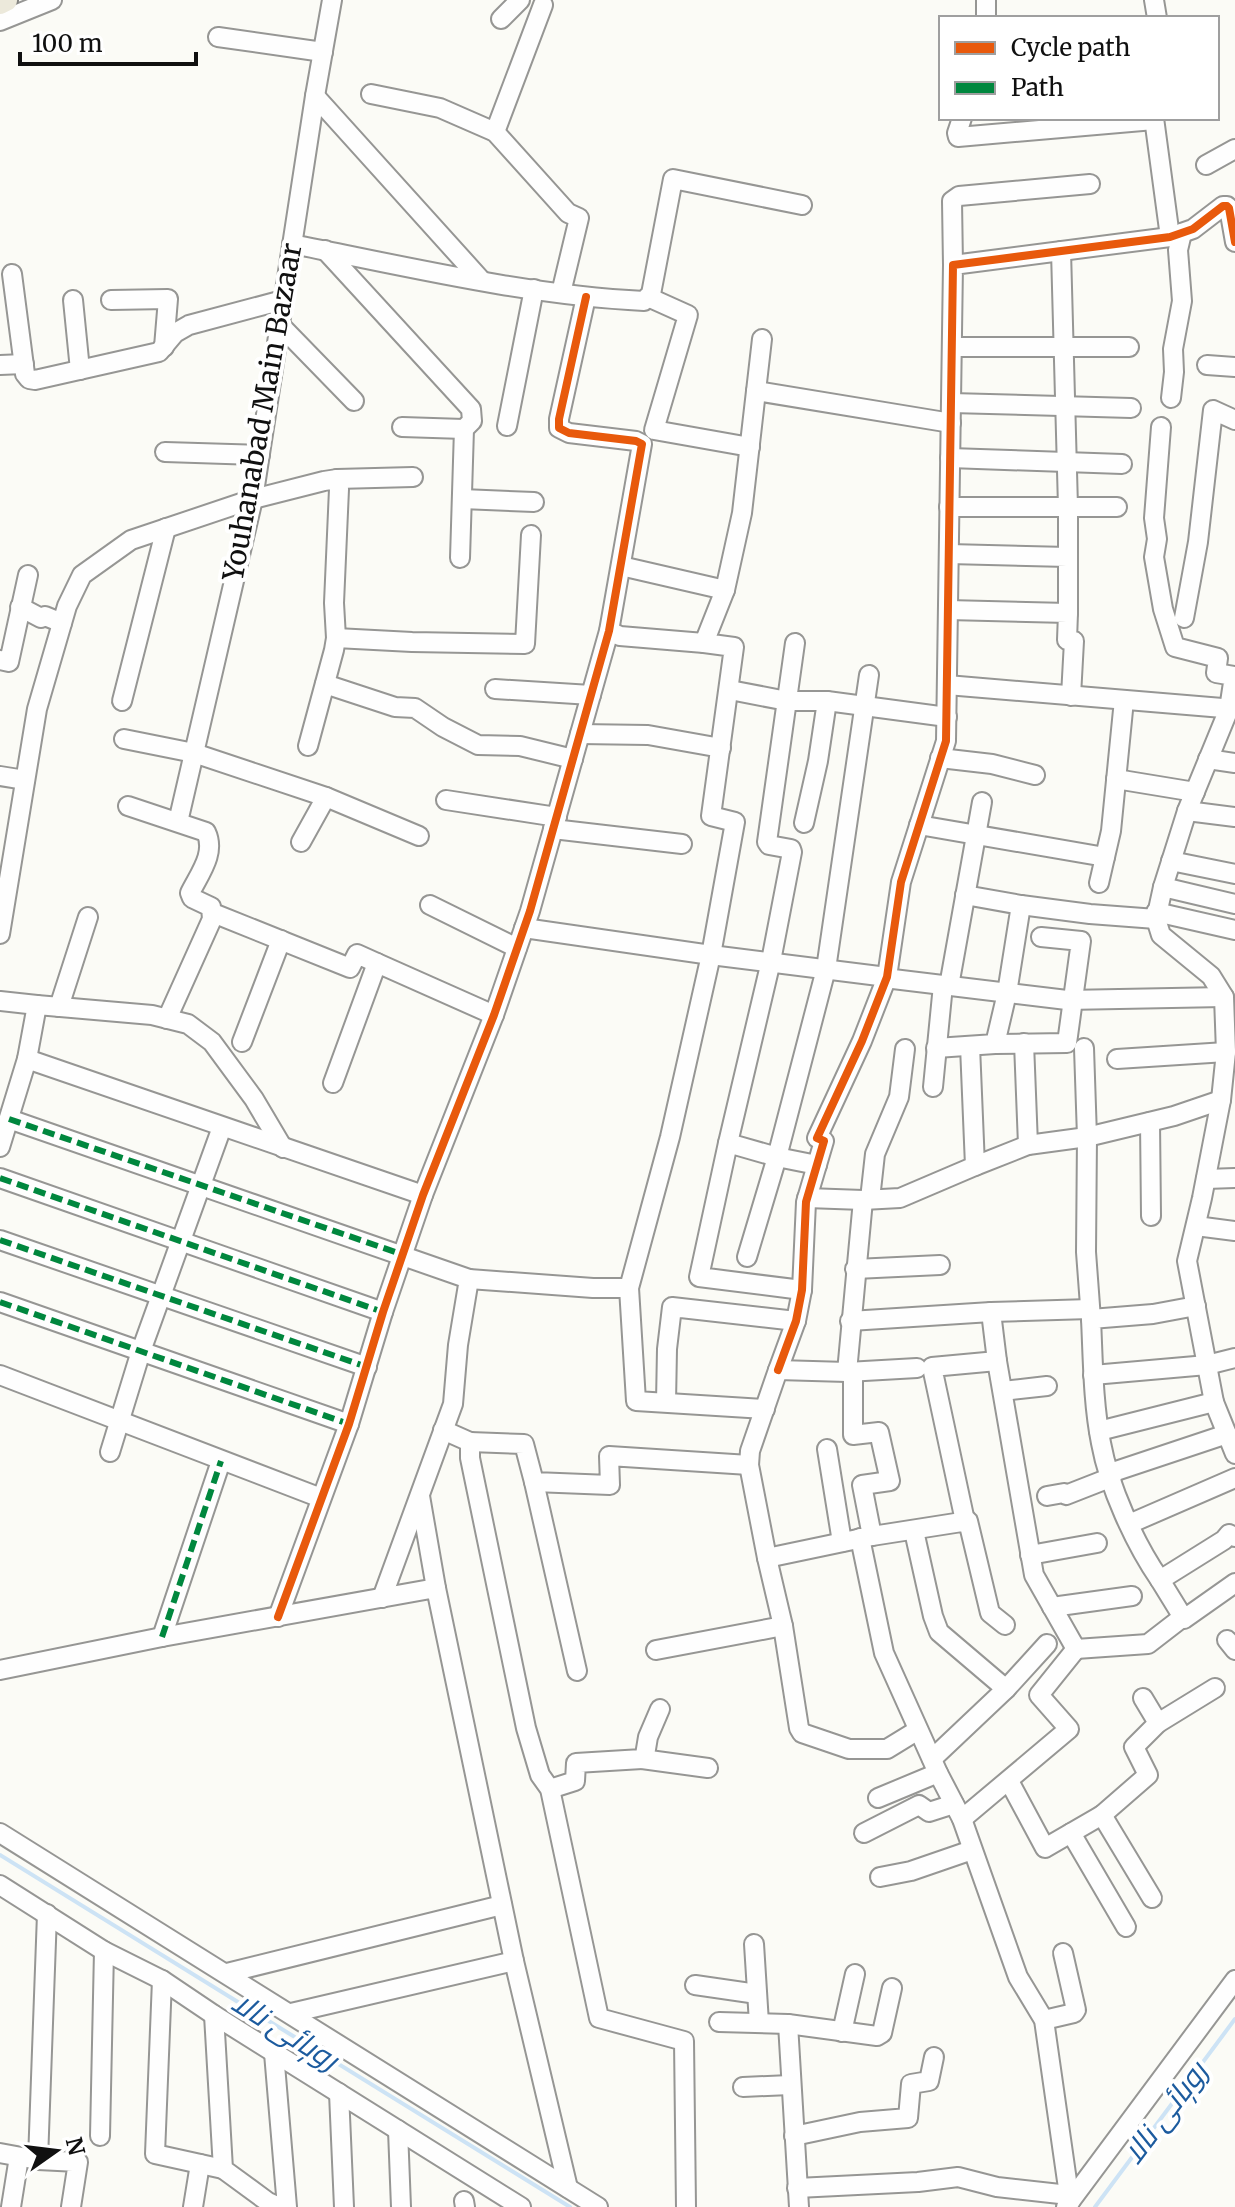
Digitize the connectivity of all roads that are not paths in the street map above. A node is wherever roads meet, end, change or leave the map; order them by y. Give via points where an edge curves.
1 (6, 0) edge
2 (52, 0) edge
3 (332, 0) edge
4 (520, 0) edge
5 (0, 3) edge
6 (543, 5) dead end
7 (501, 19) dead end
8 (0, 21) edge
9 (218, 37) dead end
10 (323, 52) junction
11 (371, 94) dead end
12 (315, 96) junction
13 (961, 120) edge
14 (1143, 120) edge
15 (1154, 120) edge
16 (495, 132) junction
17 (1235, 149) edge
18 (1206, 165) dead end
19 (1090, 184) dead end
20 (802, 205) dead end
21 (1176, 235) junction
22 (1235, 242) edge
23 (292, 244) junction
24 (325, 250) junction
25 (1061, 251) junction
26 (953, 265) junction
27 (482, 281) junction
28 (9, 286) edge
29 (534, 289) junction
30 (561, 293) junction
31 (586, 297) junction
32 (648, 297) junction
33 (73, 300) dead end
34 (111, 300) dead end
35 (283, 300) junction
36 (280, 325) junction
37 (762, 339) dead end
38 (164, 347) junction
39 (952, 347) junction
40 (1129, 347) dead end
41 (1063, 348) junction
42 (24, 364) junction
43 (0, 365) edge
44 (1207, 365) dead end
45 (1235, 367) edge
46 (80, 370) junction
47 (756, 391) junction
48 (1171, 398) dead end
49 (354, 401) dead end
50 (951, 403) junction
51 (1065, 407) junction
52 (1131, 408) dead end
53 (1235, 420) edge
54 (951, 423) junction
55 (507, 426) dead end
56 (402, 427) dead end
57 (1161, 427) dead end
58 (464, 429) junction
59 (750, 447) junction
60 (165, 452) dead end
61 (260, 455) junction
62 (950, 458) junction
63 (1066, 462) junction
64 (1122, 464) dead end
65 (413, 477) dead end
66 (337, 479) junction
67 (253, 499) junction
68 (462, 499) junction
69 (534, 502) dead end
70 (949, 507) junction
71 (1068, 507) junction
72 (1117, 507) dead end
73 (166, 528) junction
74 (531, 535) dead end
75 (949, 554) junction
76 (1068, 557) junction
77 (460, 558) dead end
78 (621, 566) junction
79 (28, 575) dead end
80 (725, 590) junction
81 (20, 607) junction
82 (948, 610) junction
83 (1068, 613) junction
84 (1184, 618) dead end
85 (62, 623) junction
86 (609, 631) junction
87 (336, 638) junction
88 (704, 643) junction
89 (795, 643) dead end
90 (0, 660) edge
91 (869, 675) dead end
92 (325, 684) junction
93 (947, 685) junction
94 (495, 689) dead end
95 (730, 690) junction
96 (591, 695) junction
97 (1071, 696) junction
98 (1124, 700) junction
99 (122, 701) dead end
100 (787, 701) junction
101 (827, 701) junction
102 (865, 706) junction
103 (1232, 709) edge
104 (947, 717) junction
105 (580, 734) junction
106 (124, 739) dead end
107 (308, 746) dead end
108 (721, 748) junction
109 (194, 753) junction
110 (940, 758) junction
111 (573, 759) junction
112 (1208, 759) junction
113 (1235, 763) edge
114 (1035, 775) dead end
115 (0, 776) edge
116 (1116, 779) junction
117 (25, 780) junction
118 (1195, 792) junction
119 (326, 797) junction
120 (446, 800) dead end
121 (982, 802) dead end
122 (128, 806) dead end
123 (1187, 811) junction
124 (1235, 817) edge
125 (178, 822) junction
126 (555, 823) junction
127 (804, 823) dead end
128 (919, 825) junction
129 (975, 835) junction
130 (419, 836) dead end
131 (301, 842) dead end
132 (682, 844) dead end
133 (1105, 857) junction
134 (1171, 861) junction
135 (1235, 874) edge
136 (1099, 883) dead end
137 (1163, 887) junction
138 (965, 895) junction
139 (1235, 904) edge
140 (430, 905) dead end
141 (1021, 905) junction
142 (213, 913) junction
143 (1156, 916) junction
144 (88, 917) dead end
145 (524, 928) junction
146 (1235, 930) edge
147 (0, 934) edge
148 (1041, 937) dead end
149 (281, 940) junction
150 (517, 948) junction
151 (711, 955) junction
152 (771, 961) junction
153 (377, 963) junction
154 (826, 969) junction
155 (887, 977) junction
156 (946, 986) junction
157 (1007, 993) junction
158 (1224, 997) junction
159 (1072, 1000) junction
160 (0, 1001) edge
161 (37, 1005) junction
162 (59, 1007) junction
163 (494, 1015) junction
164 (167, 1019) junction
165 (242, 1042) dead end
166 (1024, 1043) junction
167 (995, 1044) junction
168 (970, 1046) junction
169 (936, 1048) junction
170 (1084, 1048) dead end
171 (905, 1049) dead end
172 (1226, 1052) junction
173 (27, 1059) junction
174 (1117, 1059) dead end
175 (333, 1083) dead end
176 (933, 1087) dead end
177 (1221, 1100) junction
178 (9, 1119) junction
179 (1150, 1122) junction
180 (1216, 1126) junction
181 (1235, 1126) edge
182 (222, 1127) junction
183 (1087, 1137) junction
184 (728, 1143) junction
185 (1028, 1145) junction
186 (0, 1147) edge
187 (283, 1148) junction
188 (777, 1157) junction
189 (817, 1165) junction
190 (975, 1166) junction
191 (0, 1178) edge
192 (1235, 1178) edge
193 (1206, 1179) junction
194 (201, 1185) junction
195 (423, 1195) junction
196 (807, 1198) junction
197 (866, 1200) junction
198 (1151, 1216) dead end
199 (1196, 1226) junction
200 (1235, 1231) edge
201 (0, 1240) edge
202 (181, 1241) junction
203 (404, 1255) junction
204 (747, 1257) dead end
205 (940, 1265) dead end
206 (855, 1269) junction
207 (469, 1279) junction
208 (629, 1288) junction
209 (802, 1290) junction
210 (161, 1296) junction
211 (0, 1302) edge
212 (1196, 1306) junction
213 (383, 1312) junction
214 (991, 1312) junction
215 (1090, 1314) junction
216 (796, 1321) junction
217 (850, 1321) junction
218 (141, 1351) junction
219 (1235, 1358) edge
220 (997, 1361) junction
221 (1207, 1365) junction
222 (367, 1367) junction
223 (917, 1368) dead end
224 (778, 1370) junction
225 (850, 1372) junction
226 (0, 1375) edge
227 (1093, 1375) junction
228 (1047, 1386) dead end
229 (1003, 1391) junction
230 (666, 1402) junction
231 (1214, 1402) junction
232 (765, 1409) junction
233 (119, 1421) junction
234 (349, 1424) junction
235 (1229, 1429) edge
236 (443, 1430) junction
237 (1099, 1431) junction
238 (470, 1442) junction
239 (827, 1449) dead end
240 (110, 1452) dead end
241 (1235, 1454) edge
242 (221, 1461) junction
243 (749, 1465) junction
244 (1111, 1475) junction
245 (1235, 1478) edge
246 (534, 1482) junction
247 (419, 1495) junction
248 (1047, 1496) dead end
249 (321, 1498) junction
250 (965, 1521) junction
251 (1129, 1524) junction
252 (914, 1531) junction
253 (1235, 1537) edge
254 (858, 1539) junction
255 (1097, 1543) dead end
256 (1030, 1555) junction
257 (767, 1558) junction
258 (1160, 1580) junction
259 (1234, 1584) edge
260 (436, 1588) junction
261 (1132, 1596) dead end
262 (382, 1598) junction
263 (1052, 1607) junction
264 (278, 1617) junction
265 (1183, 1617) junction
266 (1005, 1625) dead end
267 (783, 1626) junction
268 (162, 1637) junction
269 (1047, 1644) dead end
270 (1076, 1649) junction
271 (656, 1650) dead end
272 (0, 1670) edge
273 (577, 1671) dead end
274 (1215, 1688) dead end
275 (1006, 1689) junction
276 (1143, 1698) dead end
277 (660, 1709) dead end
278 (1158, 1723) junction
279 (918, 1730) junction
280 (642, 1759) junction
281 (935, 1766) junction
282 (708, 1768) dead end
283 (1009, 1781) junction
284 (550, 1789) junction
285 (878, 1798) dead end
286 (958, 1812) junction
287 (1102, 1815) junction
288 (0, 1833) edge
289 (864, 1833) dead end
290 (1071, 1833) junction
291 (972, 1850) junction
292 (880, 1877) dead end
293 (0, 1885) edge
294 (1152, 1898) dead end
295 (502, 1905) junction
296 (47, 1914) junction
297 (1126, 1927) dead end
298 (754, 1944) dead end
299 (104, 1951) junction
300 (1063, 1953) dead end
301 (514, 1961) junction
302 (227, 1973) junction
303 (855, 1974) dead end
304 (162, 1980) junction
305 (1235, 1980) edge
306 (695, 1985) dead end
307 (892, 1988) dead end
308 (757, 1994) junction
309 (291, 2013) junction
310 (214, 2015) junction
311 (1044, 2020) junction
312 (719, 2022) dead end
313 (759, 2023) junction
314 (788, 2024) junction
315 (842, 2032) junction
316 (274, 2053) junction
317 (934, 2057) dead end
318 (790, 2085) junction
319 (743, 2087) dead end
320 (339, 2093) junction
321 (398, 2130) junction
322 (100, 2136) dead end
323 (794, 2136) junction
324 (9, 2155) edge
325 (38, 2160) junction
326 (200, 2164) junction
327 (223, 2169) junction
328 (568, 2188) junction
329 (798, 2198) edge
330 (255, 2200) edge
331 (1068, 2202) edge
332 (11, 2207) edge
333 (71, 2207) edge
334 (193, 2207) edge
335 (279, 2207) edge
336 (287, 2207) edge
337 (344, 2207) edge
338 (401, 2207) edge
339 (521, 2207) edge
340 (598, 2207) edge
341 (686, 2207) edge

1 - 5 main road
2 - 8 street
3 - 10 street, Youhanabad Main Bazaar
4 - 7 street
6 - 16 street
9 - 10 street
10 - 12 street, Youhanabad Main Bazaar
11 - 16 street via 440,108
12 - 23 street, Youhanabad Main Bazaar
12 - 27 street
13 - 14 street via 958,137
15 - 21 street
16 - 30 street via 568,213 579,218
17 - 18 street
19 - 26 street via 959,196 952,201
20 - 32 street via 673,179
21 - 22 street via 1227,206
21 - 25 street
21 - 48 street via 1182,301
23 - 24 street
23 - 35 street, Youhanabad Main Bazaar
24 - 27 street
24 - 58 street via 471,409 472,421
25 - 26 street
25 - 41 street
26 - 39 street
27 - 29 street
28 - 42 street
29 - 30 street
29 - 55 street
30 - 31 street
31 - 32 street
31 - 78 street via 559,428 642,444
32 - 59 street via 688,315 654,430
33 - 46 street
34 - 38 street via 168,299
35 - 36 street, Youhanabad Main Bazaar
35 - 38 street via 189,325
36 - 49 street
36 - 61 street, Youhanabad Main Bazaar
37 - 47 street
38 - 46 street
39 - 41 street
39 - 50 street
40 - 41 street
41 - 51 street
42 - 43 street
42 - 46 street via 25,374 35,380
44 - 45 street
47 - 54 street
47 - 59 street
50 - 51 street
50 - 54 street
51 - 52 street
51 - 63 street
53 - 84 street via 1213,410
54 - 62 street
56 - 58 street
57 - 103 street via 1154,557 1163,609 1175,647 1218,658 1216,673 1234,676
58 - 68 street
59 - 80 street
60 - 61 street
61 - 67 street, Youhanabad Main Bazaar
62 - 63 street
62 - 70 street
63 - 64 street
63 - 71 street
65 - 66 street
66 - 67 street
66 - 87 street
67 - 73 street
67 - 109 street, Youhanabad Main Bazaar
68 - 69 street
68 - 77 street
70 - 71 street
70 - 75 street
71 - 72 street
71 - 76 street
73 - 85 street via 131,540 82,575
73 - 99 street
74 - 87 street via 525,644
75 - 76 street
75 - 82 street
76 - 83 street
78 - 80 street
78 - 86 street
79 - 81 street
80 - 88 street
81 - 85 street
81 - 90 street via 9,662
82 - 83 street
82 - 93 street
83 - 97 street via 1067,640 1074,641
85 - 117 street via 37,709
86 - 88 street
86 - 96 street
87 - 92 street
88 - 95 street via 734,647
89 - 100 street
91 - 102 street
92 - 107 street
92 - 111 street via 395,707 415,708 478,745 520,746
93 - 97 street
93 - 104 street
94 - 96 street
95 - 100 street
95 - 108 street
96 - 105 street
97 - 98 street
98 - 103 street
98 - 116 street
100 - 101 street
100 - 152 street via 767,842 792,852
101 - 102 street
101 - 127 street
102 - 104 street
102 - 154 street
103 - 112 street
104 - 110 street
105 - 108 street via 648,735
105 - 111 street
106 - 109 street
108 - 151 street via 711,816 735,822
109 - 119 street
109 - 125 street, Youhanabad Main Bazaar
110 - 114 street
110 - 128 street
111 - 126 street
112 - 113 street
112 - 118 street
115 - 117 street
116 - 118 street
116 - 133 street
117 - 147 street
118 - 123 street
119 - 130 street
119 - 131 street
120 - 126 street
121 - 129 street
122 - 125 street
123 - 124 street
123 - 134 street
125 - 142 street via 206,832 210,840 210,852 190,893
126 - 132 street
126 - 145 street
128 - 129 street
128 - 155 street via 901,882
129 - 133 street
129 - 138 street
133 - 136 street
134 - 135 street
134 - 137 street
137 - 139 street
137 - 143 street
138 - 141 street
138 - 156 street
140 - 150 street
141 - 143 street
141 - 157 street
142 - 149 street
142 - 164 street
143 - 146 street
143 - 158 street via 1161,935 1211,976
144 - 162 street
145 - 150 street
145 - 151 street
148 - 159 street via 1081,941
149 - 153 street via 350,968 357,954
149 - 165 street
150 - 163 street
151 - 152 street
151 - 208 street
152 - 154 street
152 - 184 street
153 - 163 street
153 - 175 street
154 - 155 street
154 - 188 street
155 - 156 street
155 - 189 street via 817,1138 824,1141
156 - 157 street
156 - 169 street
157 - 159 street
157 - 167 street
158 - 159 street
158 - 172 street
159 - 166 street via 1067,1043
160 - 161 street
161 - 162 street
161 - 173 street
162 - 164 street
163 - 195 street
164 - 187 street via 188,1024 212,1042
166 - 167 street
166 - 185 street
167 - 168 street
168 - 169 street
168 - 190 street
169 - 176 street
170 - 183 street
171 - 197 street via 899,1097 875,1154
172 - 174 street
172 - 177 street
173 - 178 street
173 - 182 street
177 - 179 street
177 - 180 street
178 - 186 street
178 - 194 street
179 - 183 street
179 - 198 street
180 - 181 street
180 - 193 street
182 - 187 street
182 - 194 street
183 - 185 street
183 - 215 street
184 - 188 street
184 - 209 street via 699,1277
185 - 190 street
187 - 195 street
188 - 189 street
188 - 204 street
189 - 196 street
190 - 197 street via 900,1198
191 - 202 street
192 - 193 street
193 - 199 street
194 - 202 street
194 - 203 street
195 - 203 street
196 - 197 street
196 - 209 street
197 - 206 street
199 - 200 street
199 - 212 street via 1187,1261
201 - 210 street
202 - 210 street
202 - 213 street
203 - 207 street
203 - 213 street
205 - 206 street
206 - 217 street
207 - 208 street
207 - 236 street via 453,1404
208 - 230 street via 636,1401
209 - 216 street
210 - 218 street
210 - 222 street
211 - 218 street
212 - 215 street via 1153,1314
212 - 221 street
213 - 222 street
214 - 215 street
214 - 217 street
214 - 220 street
215 - 227 street
216 - 224 street
216 - 230 street via 672,1307
217 - 225 street
218 - 233 street
218 - 234 street
219 - 221 street
220 - 229 street
220 - 250 street via 932,1367
221 - 227 street
221 - 231 street
222 - 234 street
223 - 225 street
224 - 225 street
224 - 232 street
225 - 254 street via 853,1435 879,1432 890,1481 862,1485
226 - 233 street
227 - 237 street
228 - 229 street
229 - 256 street
230 - 232 street
231 - 235 street
231 - 237 street
232 - 243 street
233 - 240 street
233 - 242 street
234 - 249 street
235 - 241 street
235 - 244 street
236 - 238 street
236 - 247 street
237 - 244 street
238 - 246 street via 524,1444
238 - 284 street via 526,1728 540,1775
239 - 254 street
242 - 249 street
242 - 268 street
243 - 246 street via 609,1456 610,1485
243 - 257 street
244 - 248 street via 1066,1495
244 - 251 street
245 - 251 street
246 - 273 street
247 - 260 street
247 - 262 street
249 - 264 street
250 - 252 street
250 - 266 street via 970,1524 990,1613
251 - 258 street
252 - 254 street
252 - 275 street via 939,1632
253 - 258 street via 1229,1534
254 - 257 street
254 - 279 street via 884,1653
255 - 256 street
256 - 263 street via 1034,1575
257 - 267 street
258 - 265 street
259 - 265 street
260 - 262 street
260 - 295 street
261 - 263 street
262 - 264 street
263 - 270 street
264 - 268 street
265 - 270 street via 1148,1644
267 - 271 street
267 - 279 street via 802,1733 849,1749 887,1749
268 - 272 street
269 - 275 street
270 - 283 street via 1039,1695 1069,1729
274 - 278 street
275 - 281 street
276 - 278 street
277 - 280 street
278 - 287 street via 1134,1747 1148,1775
279 - 281 street
280 - 282 street
280 - 284 street via 576,1763 575,1781
281 - 285 street
281 - 286 street
283 - 286 street
283 - 290 street via 1045,1848
284 - 341 street via 599,2018 684,2041
286 - 289 street via 929,1812 919,1805
286 - 291 street
287 - 290 street
287 - 294 street
288 - 302 street
290 - 297 street
291 - 292 street
291 - 311 street via 1018,1977
293 - 296 street
295 - 301 street
295 - 302 street
296 - 299 street
296 - 325 street
298 - 308 street
299 - 304 street
299 - 322 street
300 - 311 street via 1076,2010
301 - 309 street
301 - 328 street
302 - 309 street
303 - 315 street
304 - 310 street
304 - 326 street via 155,2154
305 - 331 street
306 - 308 street
307 - 315 street via 882,2033 872,2037
308 - 313 street
309 - 328 street
310 - 316 street
310 - 327 street
311 - 331 street
312 - 313 street
313 - 314 street
314 - 315 street
314 - 318 street
316 - 320 street
316 - 336 street
317 - 323 street via 931,2078 910,2086 908,2118
318 - 319 street
318 - 323 street
320 - 321 street
320 - 337 street
321 - 338 street
321 - 339 street
323 - 329 street
324 - 325 street
324 - 332 street
325 - 333 street via 78,2162
326 - 327 street
326 - 334 street
327 - 330 street
328 - 340 street
329 - 331 street via 958,2177
330 - 335 street

